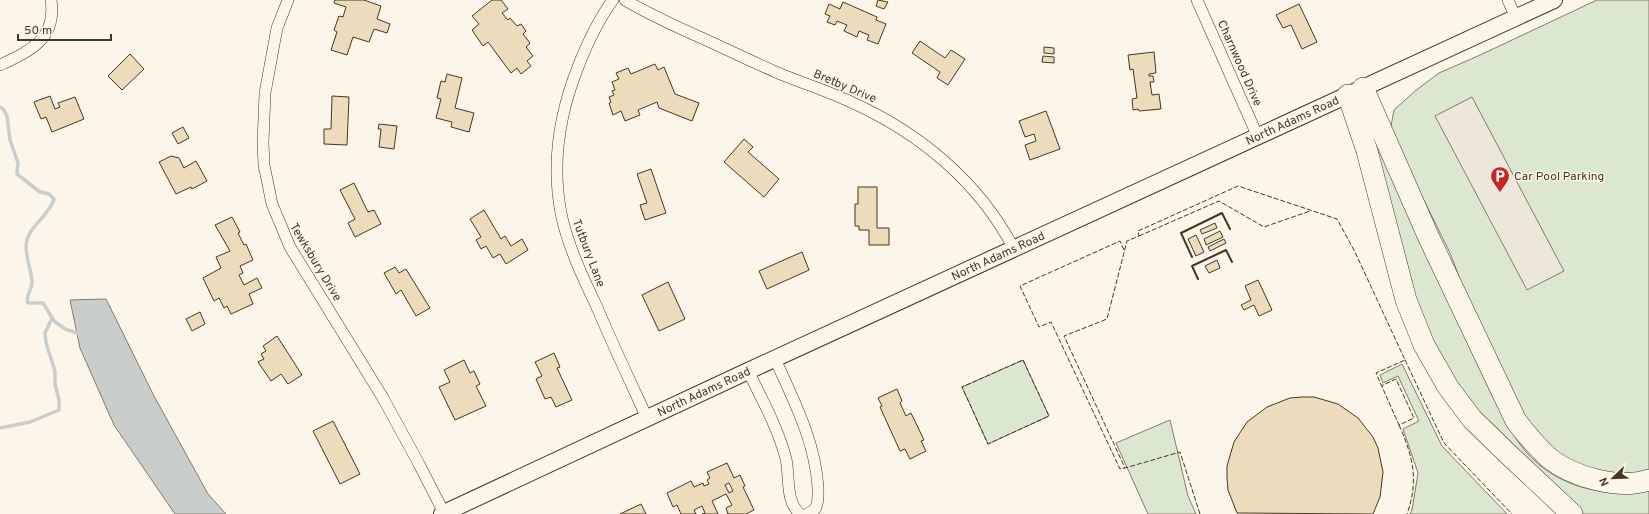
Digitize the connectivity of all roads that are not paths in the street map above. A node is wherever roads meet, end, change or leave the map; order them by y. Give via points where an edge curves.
1 (51, 0) edge
2 (288, 0) edge
3 (613, 0) edge
4 (625, 0) edge
5 (1197, 0) edge
6 (1508, 0) edge
7 (1554, 0) edge
8 (1516, 18) junction
9 (0, 65) edge
10 (1355, 92) junction
11 (1258, 137) junction
12 (1014, 249) junction
13 (775, 359) junction
14 (748, 371) junction
15 (647, 418) junction
16 (1649, 480) edge
17 (443, 514) edge
18 (800, 514) edge
19 (807, 514) edge
20 (1572, 514) edge

1 - 9 street via 52,15 49,28 40,42
2 - 17 street, Tewksbury Drive via 277,28 265,93 264,166 272,204 290,247 379,392
3 - 15 street, Tutbury Lane via 604,11 589,41 567,98 559,136 558,178 562,216 569,242
4 - 12 street, Bretby Drive via 778,73 850,101 896,125 938,155 972,188 991,210
5 - 11 street, Charnwood Drive
6 - 8 street
7 - 8 street, North Adams Road
8 - 10 street, North Adams Road
10 - 11 street, North Adams Road
10 - 16 highway via 1429,238 1516,421 1550,458 1569,470 1593,479 1616,483
10 - 20 highway via 1367,150 1406,300 1424,344 1448,387 1472,419
11 - 12 street, North Adams Road
12 - 13 street, North Adams Road
13 - 14 street, North Adams Road
13 - 19 street via 813,453 818,498 815,508
14 - 15 street, North Adams Road
14 - 18 street via 782,444 792,504
15 - 17 street, North Adams Road

